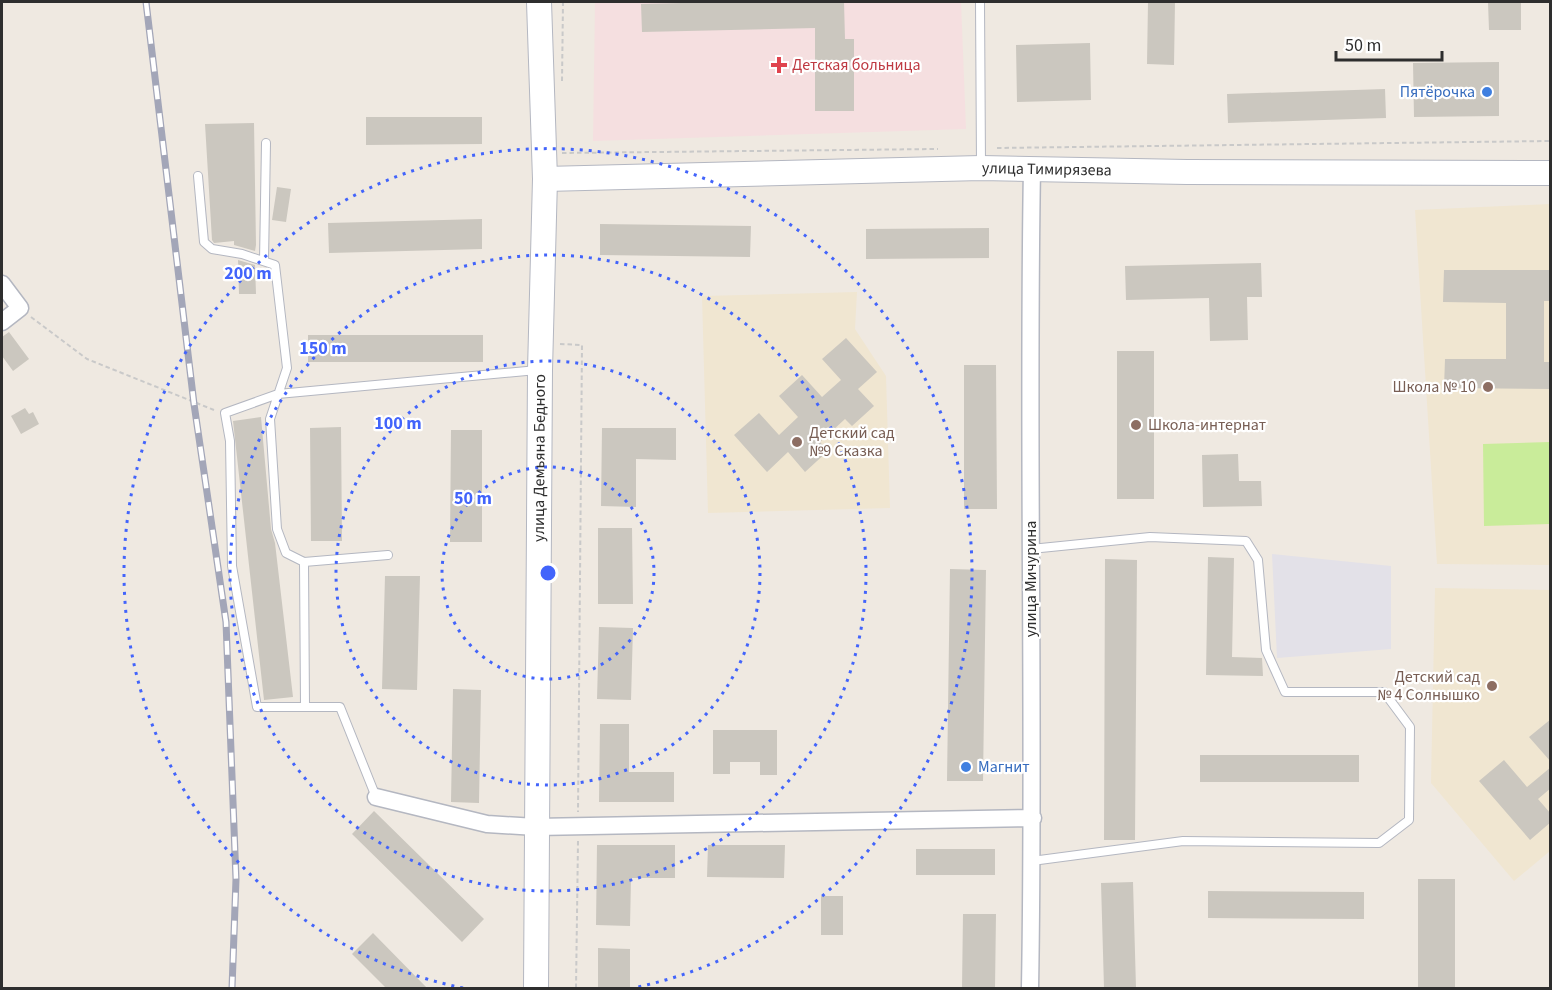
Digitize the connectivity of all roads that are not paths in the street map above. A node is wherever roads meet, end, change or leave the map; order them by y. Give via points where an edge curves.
1 (539, 2) edge
2 (980, 2) edge
3 (266, 143) dead end
4 (981, 158) junction
5 (1032, 170) junction
6 (1551, 173) edge
7 (198, 176) dead end
8 (553, 179) junction
9 (264, 261) junction
10 (2, 284) edge
11 (2, 322) edge
12 (540, 370) junction
13 (278, 394) junction
14 (1031, 549) junction
15 (388, 555) dead end
16 (304, 562) junction
17 (305, 707) junction
18 (376, 797) joint
19 (1033, 818) junction
20 (536, 826) junction
21 (1032, 861) junction
22 (536, 988) edge
23 (1030, 988) edge

1 - 8 main road, улица Демьяна Бедного
2 - 4 lane
3 - 9 lane
4 - 5 main road, улица Тимирязева
4 - 8 main road, улица Тимирязева
5 - 6 main road, улица Тимирязева
5 - 14 street, улица Мичурина
7 - 9 lane via 204,242 212,249
8 - 12 main road, улица Демьяна Бедного
9 - 13 lane via 275,265 287,368
10 - 11 street via 20,308
12 - 13 lane
12 - 20 main road, улица Демьяна Бедного
13 - 16 lane via 270,419 277,529 286,553
13 - 17 lane via 225,413 230,441 232,566 258,708
14 - 19 street, улица Мичурина
14 - 21 lane via 1150,537 1246,541 1258,560 1266,650 1285,692 1384,692 1410,727 1409,820 1379,843 1183,841
15 - 16 lane
16 - 17 lane
17 - 18 lane via 340,707
18 - 20 street via 487,824
19 - 20 street
19 - 21 street, улица Мичурина
20 - 22 main road, улица Демьяна Бедного
21 - 23 street, улица Мичурина

